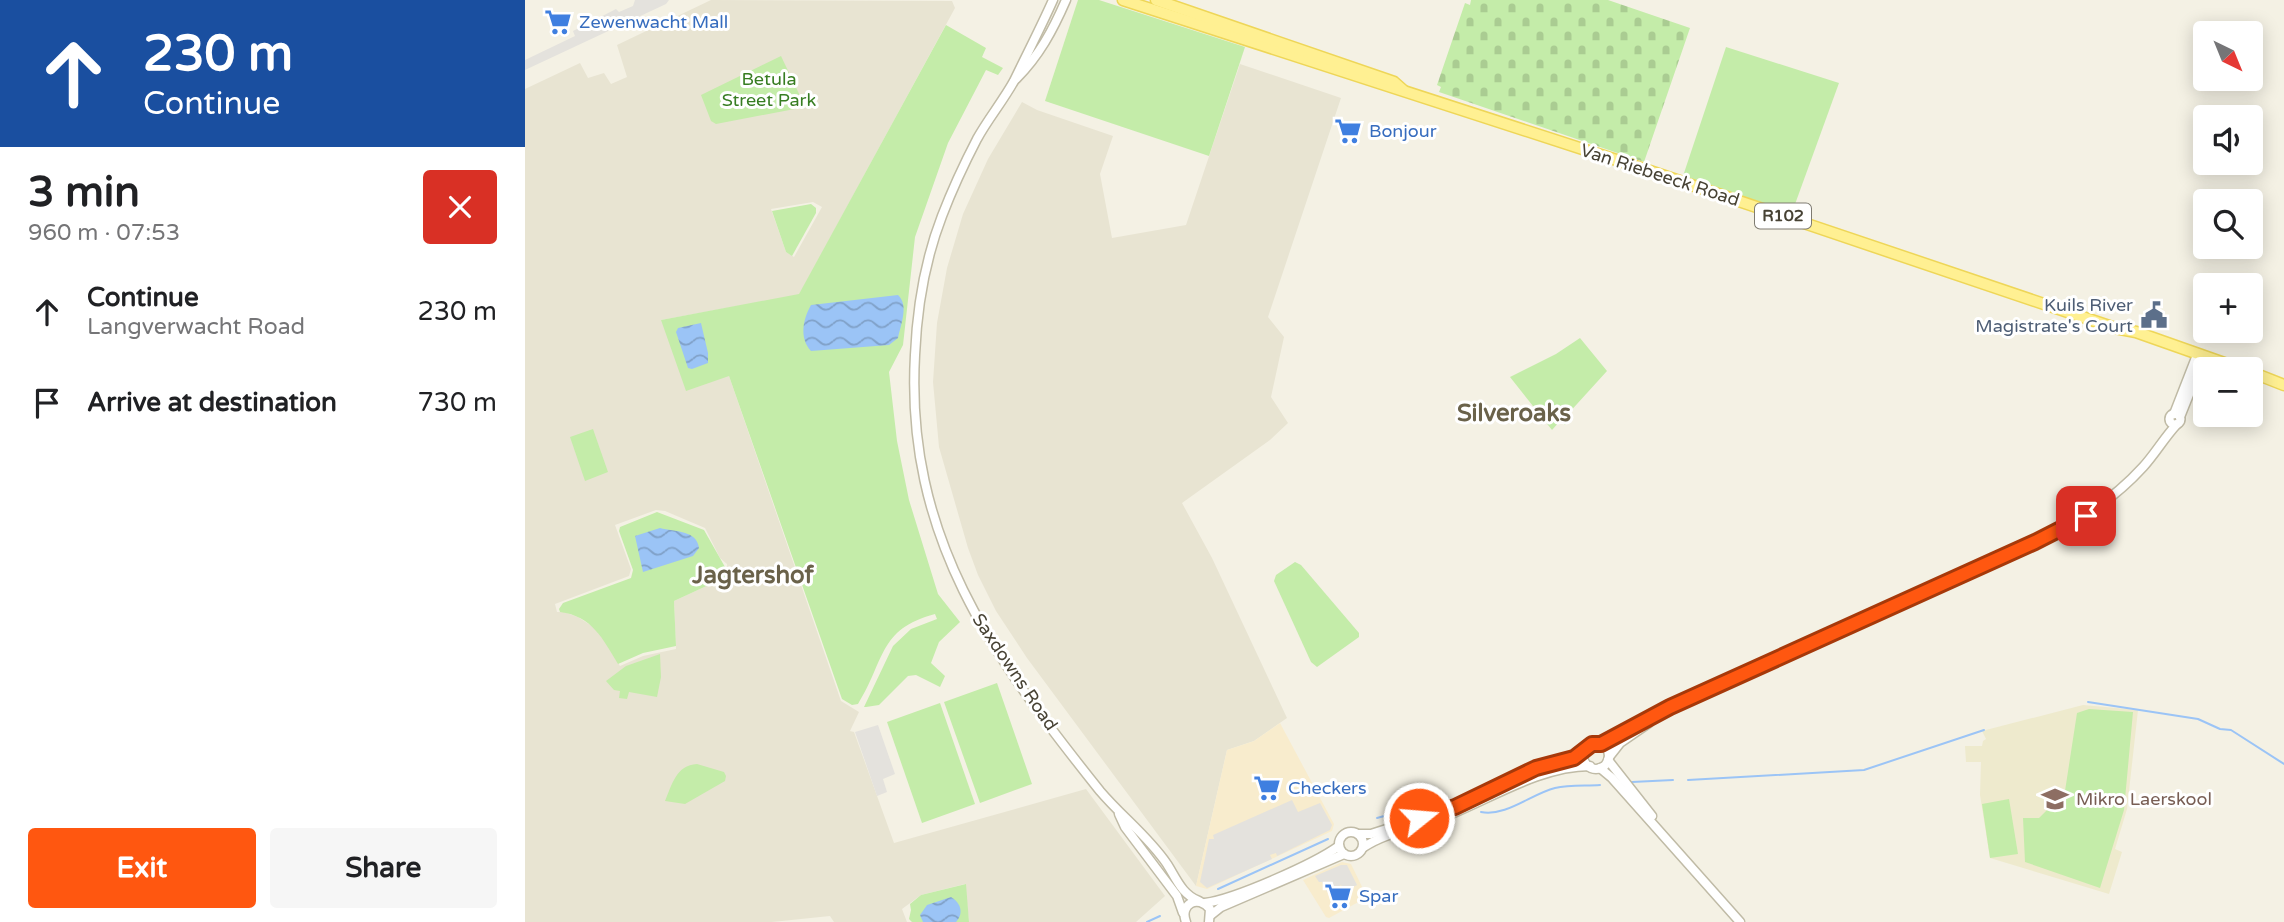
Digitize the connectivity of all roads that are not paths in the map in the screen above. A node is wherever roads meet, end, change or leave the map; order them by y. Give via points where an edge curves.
1 (1053, 0) edge
2 (1066, 0) edge
3 (1123, 0) edge
4 (1156, 0) edge
5 (1014, 81) junction
6 (1403, 90) junction
7 (2195, 357) edge
8 (2193, 376) edge
9 (2263, 377) edge
10 (2263, 383) edge
11 (2284, 386) edge
12 (1662, 712) junction
13 (1601, 744) junction
14 (1584, 752) junction
15 (1609, 758) junction
16 (1595, 767) junction
17 (1117, 812) junction
18 (1359, 834) junction
19 (1669, 842) junction
20 (1364, 847) junction
21 (1341, 850) junction
22 (1202, 902) junction
23 (1182, 919) edge
24 (1211, 920) edge
25 (1740, 922) edge

1 - 5 street, Saxdowns Road
2 - 5 street, Saxdowns Road via 1044,45
3 - 6 main road, Van Riebeeck Road / R102
4 - 6 main road, Van Riebeeck Road / R102 via 1394,82
5 - 17 street, Saxdowns Road via 960,174 929,257 916,334 915,426 933,518 964,595 996,650
6 - 7 main road, Van Riebeeck Road / R102 via 2136,332
8 - 12 street via 2159,446 2127,484 2086,516
9 - 11 main road
10 - 11 main road
12 - 13 street
12 - 15 street via 1620,743
13 - 14 street via 1592,744
13 - 15 street
14 - 16 street via 1585,760
14 - 18 street via 1536,768 1455,807
15 - 16 street
15 - 19 street
16 - 19 street via 1612,778
16 - 20 street via 1572,766 1540,775 1432,822 1384,835
17 - 22 street, Saxdowns Road via 1145,835 1189,896
17 - 23 street, Saxdowns Road via 1177,896
18 - 20 street
18 - 21 street via 1344,834
19 - 25 street
20 - 21 street via 1356,856
21 - 22 street via 1220,901
21 - 24 street via 1221,907
22 - 23 street via 1188,904
22 - 24 street, Saxdowns Road

